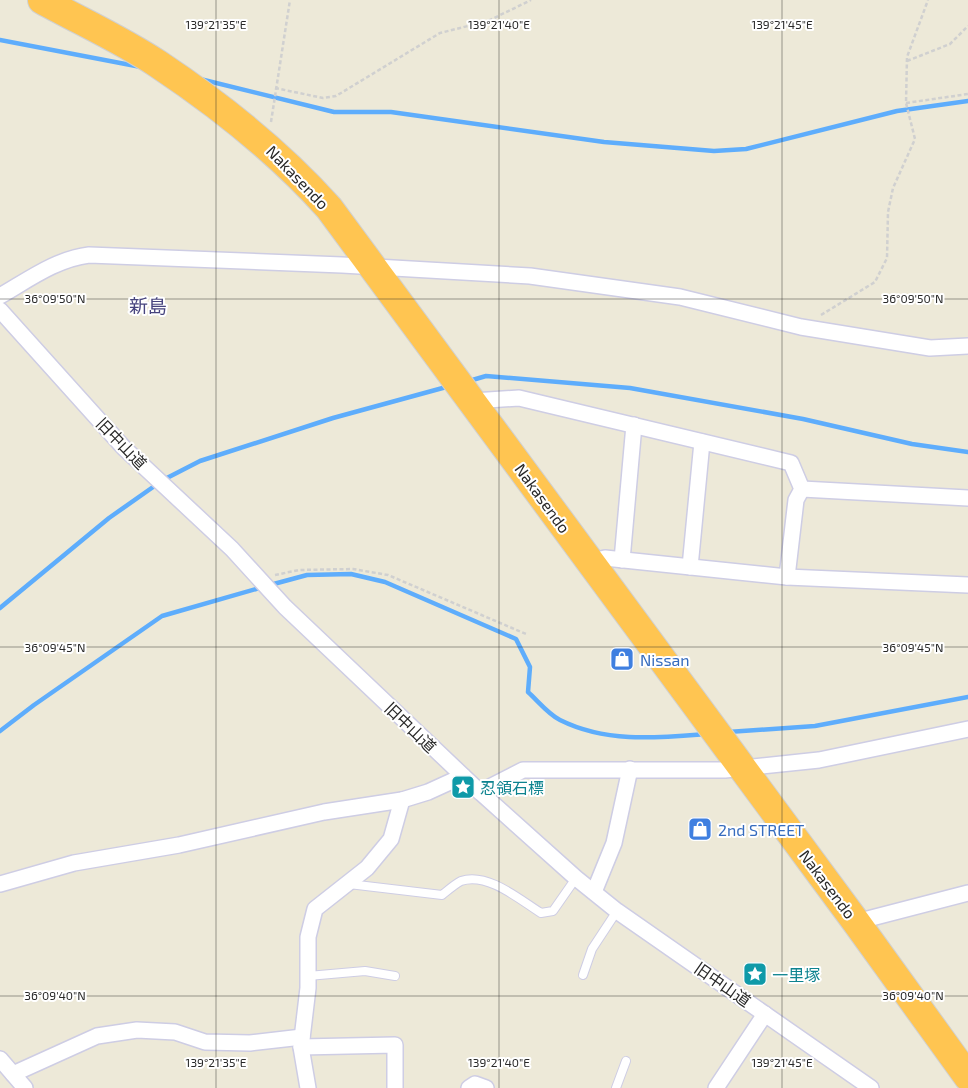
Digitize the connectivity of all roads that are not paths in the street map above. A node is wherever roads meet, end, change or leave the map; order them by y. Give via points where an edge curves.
1 (42, 0) edge
2 (375, 267) junction
3 (0, 296) edge
4 (0, 310) edge
5 (968, 346) edge
6 (464, 389) junction
7 (634, 425) junction
8 (702, 442) junction
9 (802, 489) junction
10 (968, 498) edge
11 (622, 560) junction
12 (590, 562) junction
13 (690, 567) junction
14 (787, 577) junction
15 (968, 585) edge
16 (968, 728) edge
17 (741, 766) junction
18 (630, 769) junction
19 (463, 776) junction
20 (480, 792) junction
21 (402, 800) junction
22 (576, 878) junction
23 (0, 884) edge
24 (344, 884) junction
25 (594, 892) junction
26 (968, 893) edge
27 (617, 911) junction
28 (856, 922) junction
29 (583, 975) dead end
30 (308, 976) junction
31 (395, 976) dead end
32 (765, 1014) junction
33 (301, 1042) junction
34 (0, 1059) edge
35 (626, 1061) dead end
36 (12, 1074) junction
37 (968, 1077) edge
38 (25, 1088) edge
39 (308, 1088) edge
40 (394, 1088) edge
41 (469, 1088) edge
42 (486, 1088) edge
43 (616, 1088) edge
44 (716, 1088) edge
45 (871, 1088) edge

1 - 2 highway, Nakasendo via 157,64 268,146 300,175
2 - 3 street via 89,255 72,257 50,267
2 - 5 street via 539,277 680,297 801,327 930,348
2 - 6 highway, Nakasendo
4 - 19 street, 旧中山道 via 124,448
6 - 7 street via 519,398
6 - 12 highway, Nakasendo
7 - 8 street
7 - 11 street
8 - 9 street via 791,463
8 - 13 street
9 - 10 street
9 - 14 street via 796,500
11 - 12 street via 605,558
11 - 13 street
12 - 17 highway, Nakasendo
13 - 14 street
14 - 15 street
16 - 17 street via 819,760
17 - 18 street via 725,770
17 - 28 highway, Nakasendo
18 - 20 street via 523,770
18 - 25 street via 614,843
19 - 20 street, 旧中山道
19 - 21 street
20 - 22 street, 旧中山道
21 - 23 street via 324,812 178,845 74,863
21 - 24 street via 391,839 366,868
22 - 24 lane via 553,911 541,913 483,880 462,881 442,895
22 - 25 street, 旧中山道
24 - 30 street via 315,909 308,937
25 - 27 street, 旧中山道
26 - 28 street
27 - 29 lane via 592,949
27 - 32 street, 旧中山道
28 - 37 highway, Nakasendo
30 - 31 lane via 365,971
30 - 33 street
32 - 44 street
32 - 45 street, 旧中山道
33 - 36 street via 205,1042 175,1032 137,1030 96,1036
33 - 39 street
33 - 40 street via 395,1045
34 - 36 street
35 - 43 lane
36 - 38 street
41 - 42 street via 475,1084

